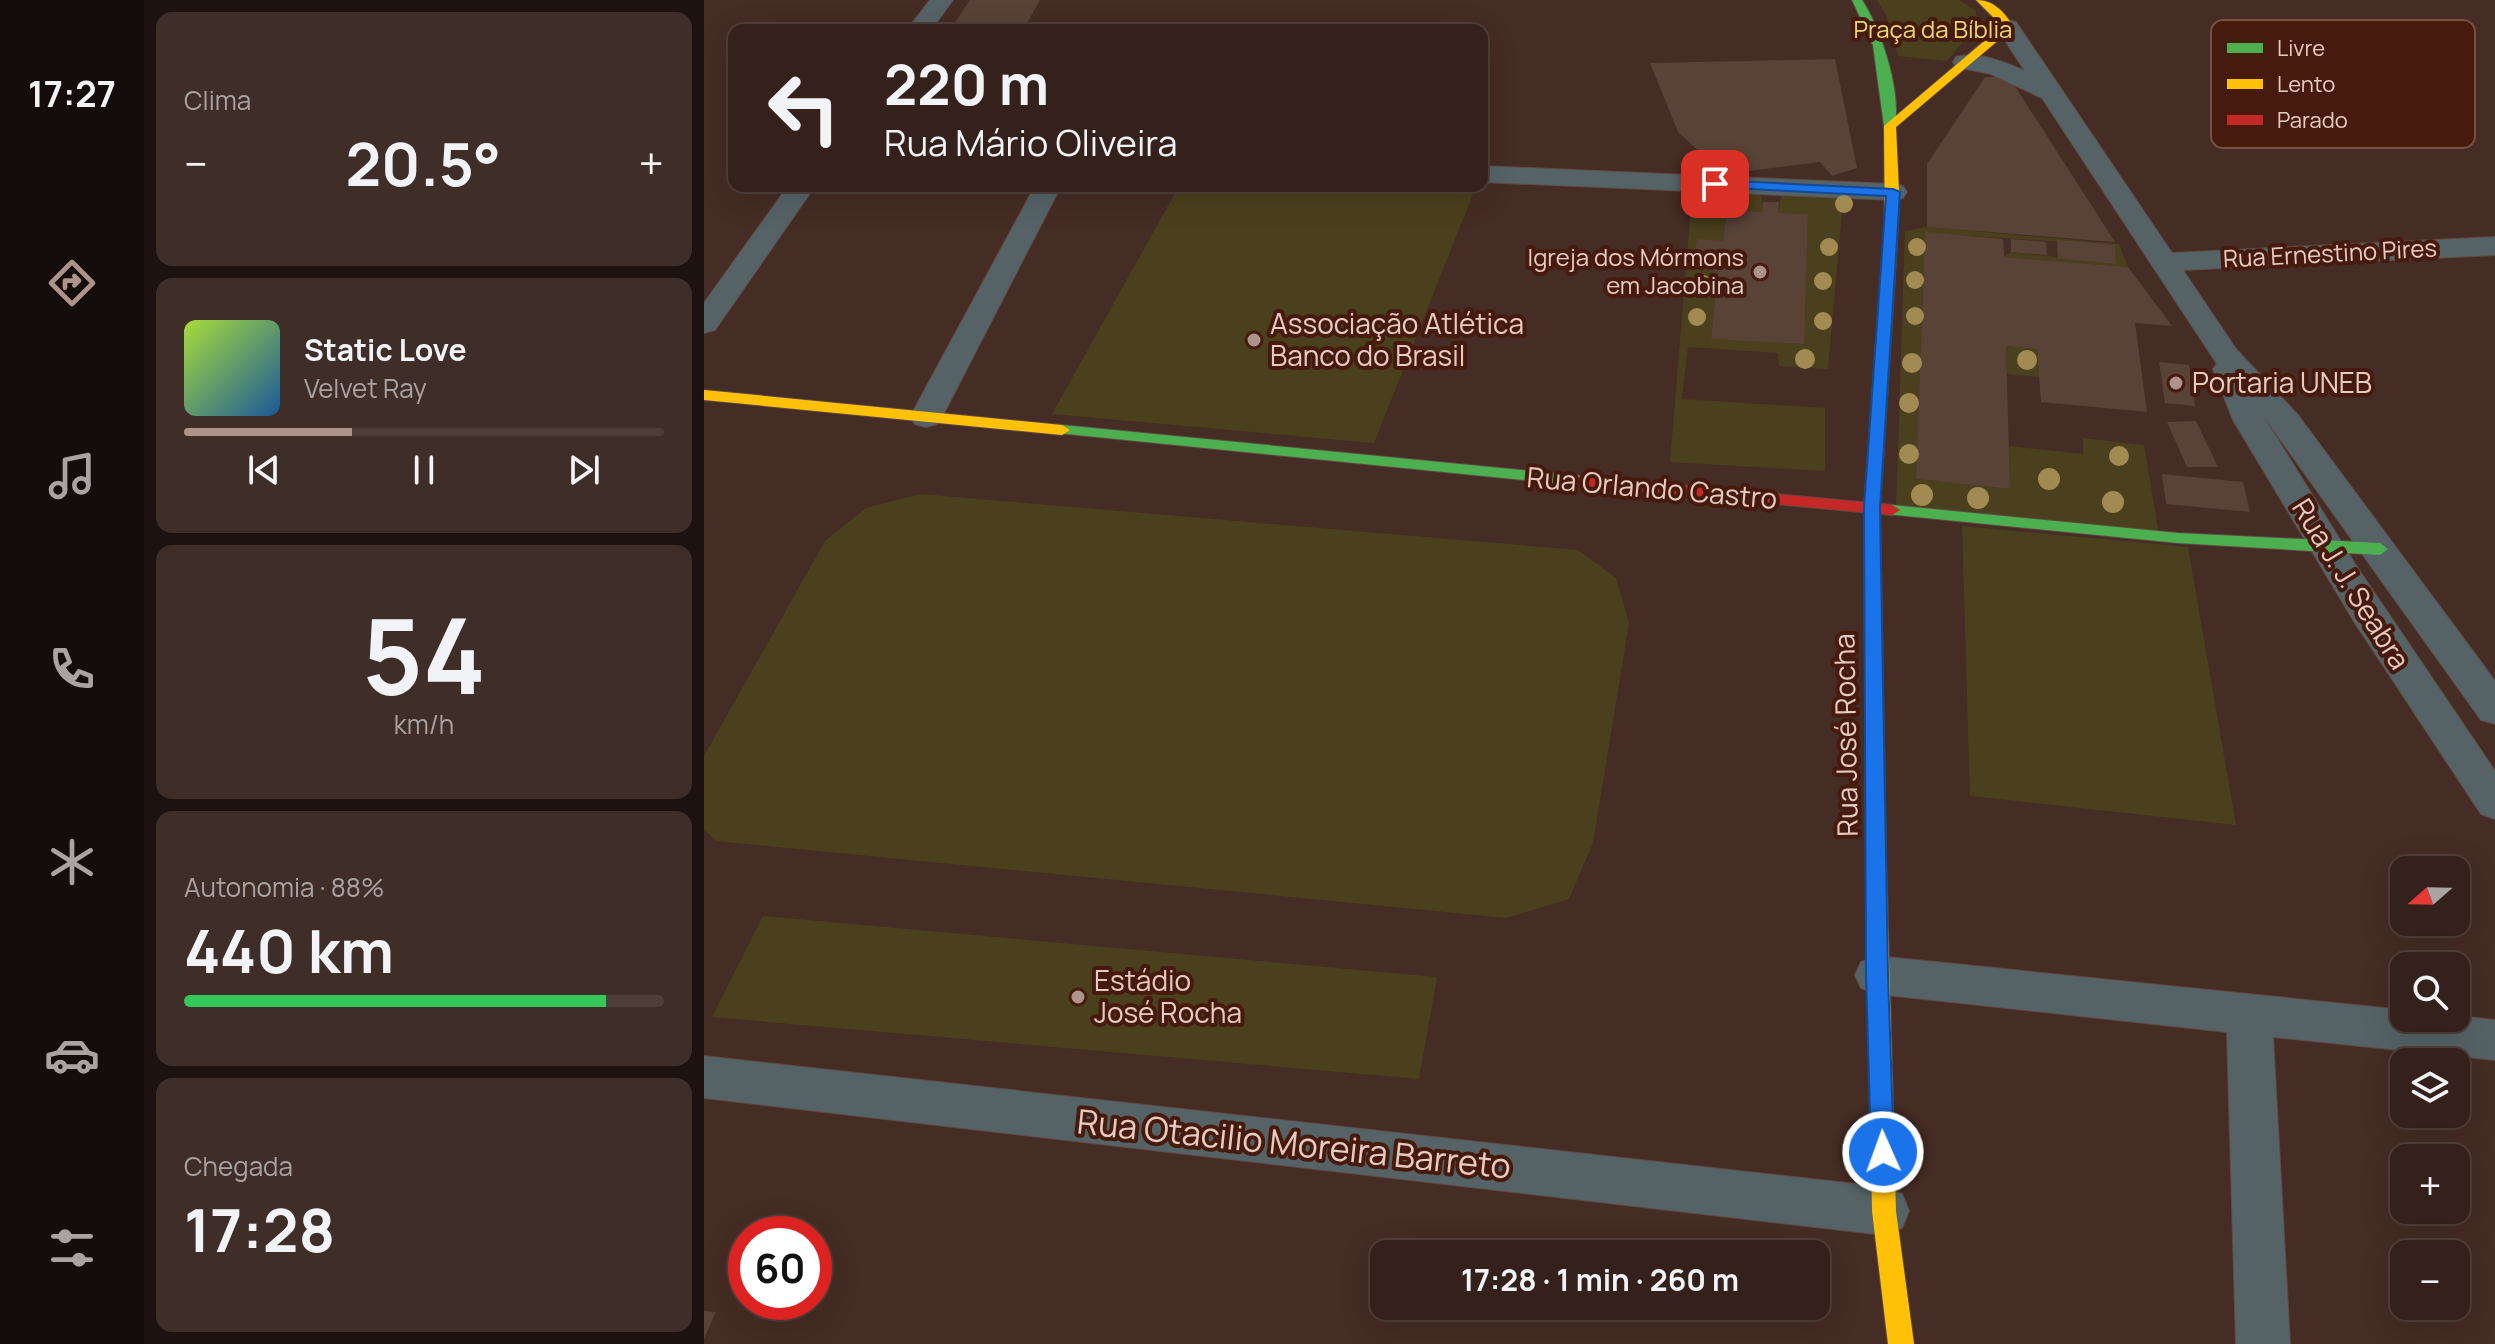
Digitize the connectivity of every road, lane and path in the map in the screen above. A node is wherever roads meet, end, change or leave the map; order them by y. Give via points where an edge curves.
1 (942, 0) edge
2 (1857, 0) edge
3 (1989, 2) edge
4 (924, 24) edge
5 (2008, 27) junction
6 (1965, 62) junction
7 (2056, 95) junction
8 (1890, 126) junction
9 (1488, 174) edge
10 (798, 192) edge
11 (1045, 192) edge
12 (1893, 192) junction
13 (2495, 246) edge
14 (2165, 262) junction
15 (704, 324) edge
16 (2225, 355) junction
17 (704, 395) edge
18 (926, 417) junction
19 (1872, 508) junction
20 (2326, 548) junction
21 (2380, 549) junction
22 (2423, 698) junction
23 (2491, 698) edge
24 (2495, 803) edge
25 (1877, 975) junction
26 (2249, 1016) junction
27 (2495, 1040) edge
28 (704, 1077) edge
29 (1884, 1211) junction
30 (1901, 1344) edge
31 (2263, 1344) edge

1 - 4 street
2 - 8 street, Rua José Rocha via 1883,63
3 - 5 street
5 - 6 street
5 - 7 street, Rua J. J. Seabra
6 - 7 street via 1998,68
6 - 8 street
7 - 14 street, Rua J. J. Seabra
8 - 12 street, Rua José Rocha
9 - 12 street
10 - 15 street
11 - 18 street
12 - 19 street, Rua José Rocha
13 - 14 street, Rua Ernestino Pires
14 - 16 street, Rua J. J. Seabra
16 - 20 street, Rua J. J. Seabra via 2240,401
16 - 21 street, Rua J. J. Seabra via 2287,422
17 - 18 street, Rua Orlando Castro
18 - 19 street, Rua Orlando Castro
19 - 20 street, Rua Orlando Castro
19 - 25 street, Rua José Rocha
20 - 21 street, Rua Orlando Castro
20 - 22 street, Rua J. J. Seabra
21 - 23 street, Rua J. J. Seabra
22 - 23 street
22 - 24 street, Rua J. J. Seabra
25 - 26 street
25 - 29 street, Rua José Rocha
26 - 27 street
26 - 31 street
28 - 29 street, Rua Otacilio Moreira Barreto
29 - 30 street, Rua José Rocha

